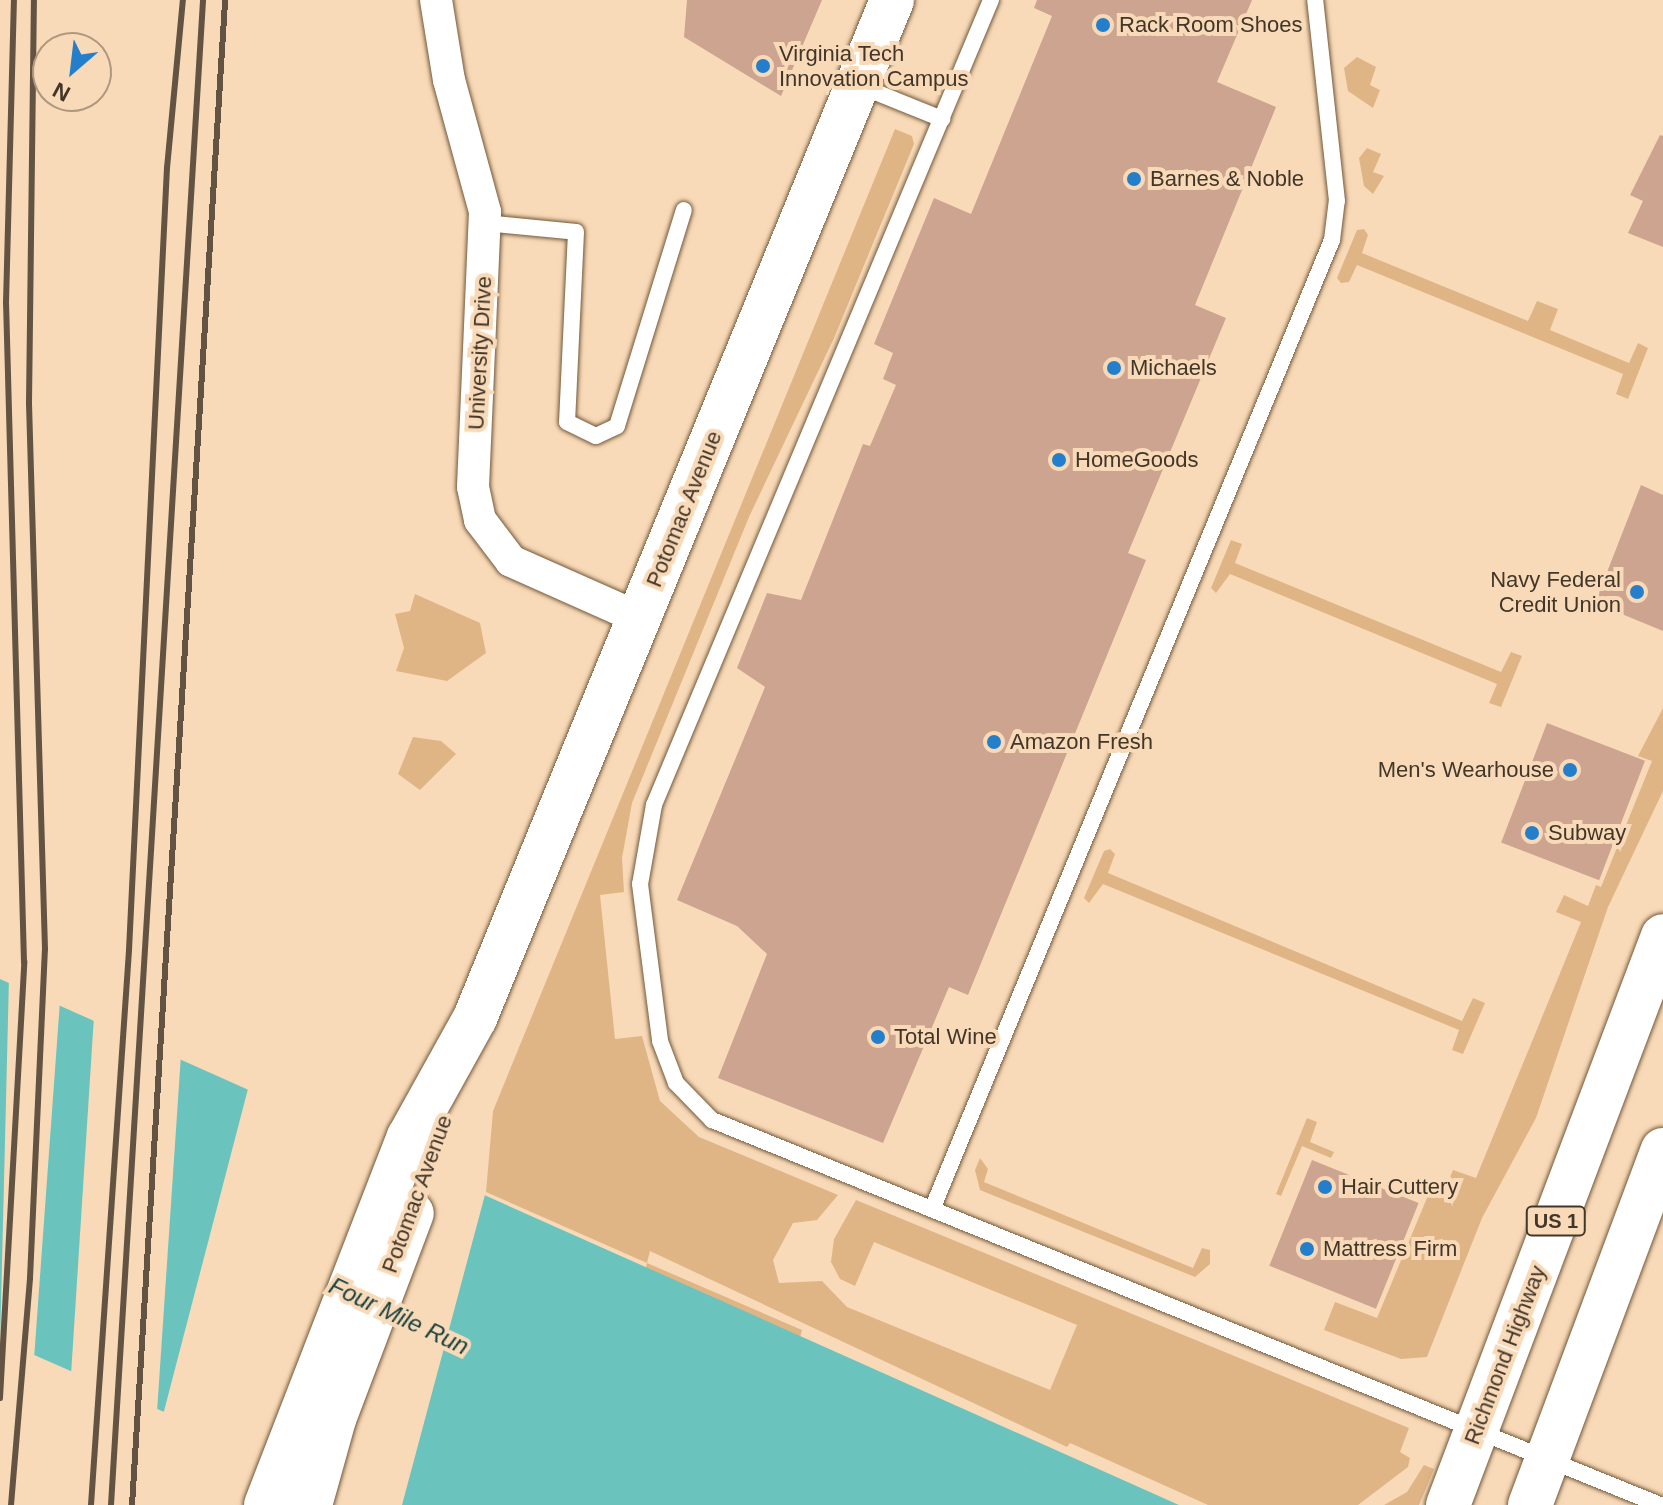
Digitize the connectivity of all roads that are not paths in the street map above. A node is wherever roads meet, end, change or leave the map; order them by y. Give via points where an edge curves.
1 (436, 0) edge
2 (892, 0) edge
3 (991, 0) edge
4 (1315, 0) edge
5 (858, 85) junction
6 (942, 119) junction
7 (684, 210) dead end
8 (485, 223) junction
9 (639, 618) junction
10 (1663, 936) edge
11 (1663, 1150) edge
12 (933, 1207) junction
13 (1479, 1427) junction
14 (1552, 1456) junction
15 (290, 1497) edge
16 (1448, 1505) edge
17 (1530, 1505) edge
18 (1660, 1505) edge

1 - 8 street, University Drive
2 - 5 main road, Potomac Avenue
3 - 6 lane
4 - 12 lane via 1337,201 1332,240
5 - 6 lane
5 - 9 main road, Potomac Avenue
6 - 12 lane via 654,805 640,884 660,1041 676,1083 712,1120
7 - 8 lane via 617,426 596,436 567,422 576,232
8 - 9 street, University Drive via 473,487 480,520 511,561
9 - 15 main road, Potomac Avenue via 423,1144 370,1318
10 - 13 main road, Richmond Highway / US 1
11 - 14 main road
12 - 13 lane
13 - 14 lane
13 - 16 main road, Richmond Highway / US 1
14 - 17 main road
14 - 18 lane

